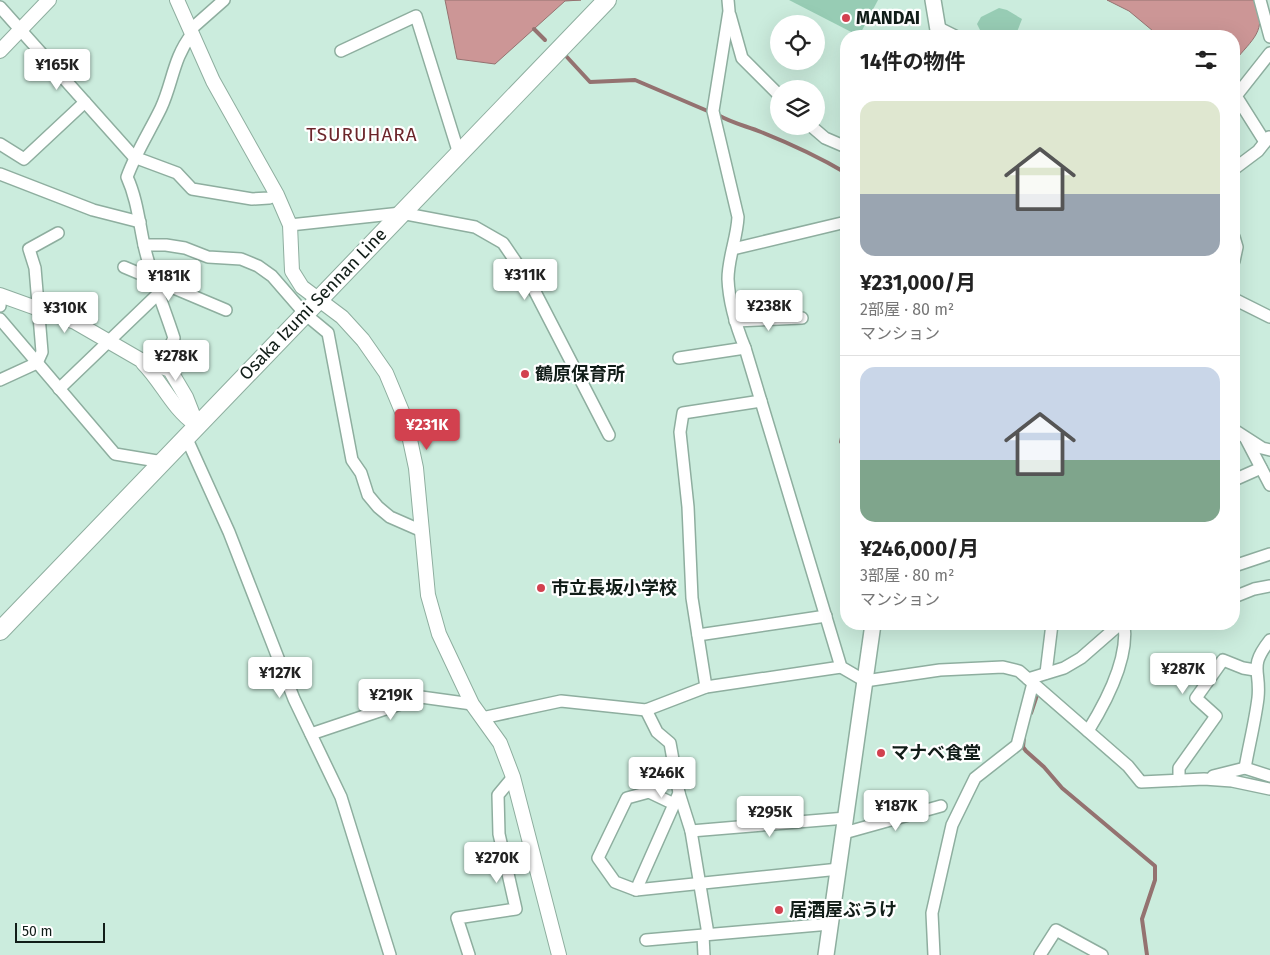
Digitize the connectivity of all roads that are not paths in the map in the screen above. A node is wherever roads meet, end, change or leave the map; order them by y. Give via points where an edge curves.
1 (49, 0) edge
2 (177, 0) edge
3 (224, 0) edge
4 (607, 0) edge
5 (933, 0) edge
6 (1260, 0) edge
7 (729, 5) edge
8 (0, 7) edge
9 (19, 28) junction
10 (939, 30) edge
11 (191, 32) junction
12 (1270, 37) edge
13 (0, 51) edge
14 (341, 51) dead end
15 (1270, 53) edge
16 (770, 85) edge
17 (1240, 91) edge
18 (1240, 101) edge
19 (85, 102) junction
20 (822, 135) edge
21 (1268, 139) edge
22 (0, 144) edge
23 (840, 144) edge
24 (459, 154) junction
25 (134, 157) junction
26 (1240, 164) edge
27 (0, 174) edge
28 (277, 195) junction
29 (401, 213) junction
30 (140, 222) junction
31 (840, 223) edge
32 (290, 225) junction
33 (58, 232) dead end
34 (144, 245) junction
35 (734, 249) junction
36 (124, 267) dead end
37 (153, 280) junction
38 (159, 293) junction
39 (0, 299) edge
40 (318, 300) junction
41 (1240, 302) edge
42 (40, 309) junction
43 (226, 310) dead end
44 (305, 314) junction
45 (1270, 317) edge
46 (802, 318) dead end
47 (0, 319) edge
48 (735, 321) junction
49 (109, 341) junction
50 (745, 348) junction
51 (679, 358) dead end
52 (139, 359) junction
53 (37, 363) junction
54 (160, 367) junction
55 (0, 380) edge
56 (59, 389) junction
57 (761, 400) junction
58 (192, 431) junction
59 (1240, 434) edge
60 (609, 435) dead end
61 (1246, 439) junction
62 (1270, 450) edge
63 (162, 462) junction
64 (1261, 468) junction
65 (1240, 477) edge
66 (1270, 485) edge
67 (422, 531) junction
68 (1270, 554) edge
69 (1240, 563) edge
70 (1270, 586) edge
71 (1240, 595) edge
72 (826, 616) junction
73 (872, 630) edge
74 (1051, 630) edge
75 (1113, 630) edge
76 (1124, 630) edge
77 (0, 631) edge
78 (698, 635) junction
79 (1270, 640) edge
80 (841, 667) junction
81 (1255, 670) junction
82 (1046, 673) junction
83 (865, 681) junction
84 (1030, 681) junction
85 (706, 687) junction
86 (472, 704) junction
87 (646, 710) junction
88 (482, 718) junction
89 (1088, 731) junction
90 (311, 734) junction
91 (1245, 768) junction
92 (1270, 776) edge
93 (513, 777) junction
94 (1204, 778) junction
95 (1179, 780) junction
96 (1270, 789) edge
97 (679, 793) junction
98 (674, 804) junction
99 (941, 806) dead end
100 (846, 818) junction
101 (691, 831) junction
102 (844, 834) junction
103 (838, 869) junction
104 (702, 883) junction
105 (636, 890) junction
106 (830, 924) junction
107 (706, 934) junction
108 (646, 940) dead end
109 (390, 955) edge
110 (469, 955) edge
111 (559, 955) edge
112 (704, 955) edge
113 (826, 955) edge
114 (934, 955) edge
115 (1040, 955) edge
116 (1102, 955) edge

1 - 9 street
2 - 11 street
3 - 11 street
4 - 24 main road, Osaka Izumi Sennan Line
5 - 10 main road
6 - 12 street
7 - 16 street via 742,58
7 - 35 street via 714,111 738,217
8 - 9 street
9 - 13 street
9 - 19 street
11 - 25 street via 181,49 162,106
11 - 28 street via 213,81
14 - 24 street via 416,16
15 - 17 street
18 - 21 street
19 - 22 street via 24,159
19 - 25 street
20 - 23 street
21 - 26 street
24 - 29 main road, Osaka Izumi Sennan Line
25 - 28 street via 177,173 192,189 252,199
25 - 30 street via 127,177 135,194
27 - 30 street via 93,210
28 - 32 street
29 - 32 street
29 - 40 main road, Osaka Izumi Sennan Line
29 - 60 street via 475,227 503,243 531,284
30 - 34 street
31 - 35 street
32 - 40 street via 292,271 302,287
33 - 42 street via 29,249
34 - 37 street
34 - 44 street via 166,244 208,257 241,259 258,266 272,276
35 - 48 street via 728,279
36 - 37 street
37 - 38 street
37 - 43 street
38 - 49 street
38 - 54 street via 174,338
39 - 42 street
40 - 44 main road, Osaka Izumi Sennan Line
40 - 67 street via 342,318 386,373 406,421 416,468
41 - 45 street
42 - 49 street via 75,322
42 - 53 street via 42,352
44 - 58 main road, Osaka Izumi Sennan Line
44 - 67 street via 330,338 352,460 361,473 368,495 390,517
46 - 48 street
47 - 53 street
48 - 50 street
49 - 52 street
49 - 56 street
50 - 51 street
50 - 57 street
52 - 54 street
52 - 58 street via 158,378
53 - 55 street
53 - 56 street
54 - 58 street via 170,370 186,397
56 - 63 street via 115,454
57 - 72 street
57 - 78 street via 683,413 680,432 692,598
58 - 63 main road, Osaka Izumi Sennan Line
58 - 90 street via 294,699
59 - 61 street
61 - 62 street
61 - 64 street
63 - 77 main road, Osaka Izumi Sennan Line
64 - 65 street
64 - 66 street
67 - 86 street via 428,595 439,634
68 - 69 street
70 - 71 street
72 - 78 street
72 - 80 street
73 - 83 main road
74 - 82 street
75 - 82 street via 1080,658 1064,668
76 - 89 street via 1124,650 1102,709
78 - 85 street
79 - 81 street via 1259,654
80 - 83 street
80 - 85 street
81 - 91 street via 1258,696
81 - 95 street via 1223,660 1196,698 1216,716 1179,768
82 - 84 street
83 - 84 street via 940,670 1003,667 1019,671
83 - 100 main road
84 - 89 street
84 - 114 street via 1017,745 975,778 952,825 932,913
85 - 87 street
86 - 88 street
86 - 90 street via 421,697
87 - 88 street via 561,701
87 - 97 street via 656,732 670,743
88 - 93 street via 500,743
89 - 95 street via 1128,766 1140,782
90 - 109 street via 341,797
91 - 92 street
91 - 94 street
93 - 110 street via 498,795 499,834 516,909 457,918
93 - 111 street
94 - 95 street
94 - 96 street
97 - 98 street
97 - 101 street
98 - 105 street
98 - 105 street via 649,792 628,798 598,858 615,882
99 - 102 street
100 - 101 street
100 - 102 main road
101 - 104 street
102 - 103 main road
103 - 104 street
103 - 106 main road
104 - 105 street
104 - 107 street
106 - 107 street
106 - 113 main road
107 - 108 street
107 - 112 street
115 - 116 street via 1056,930

